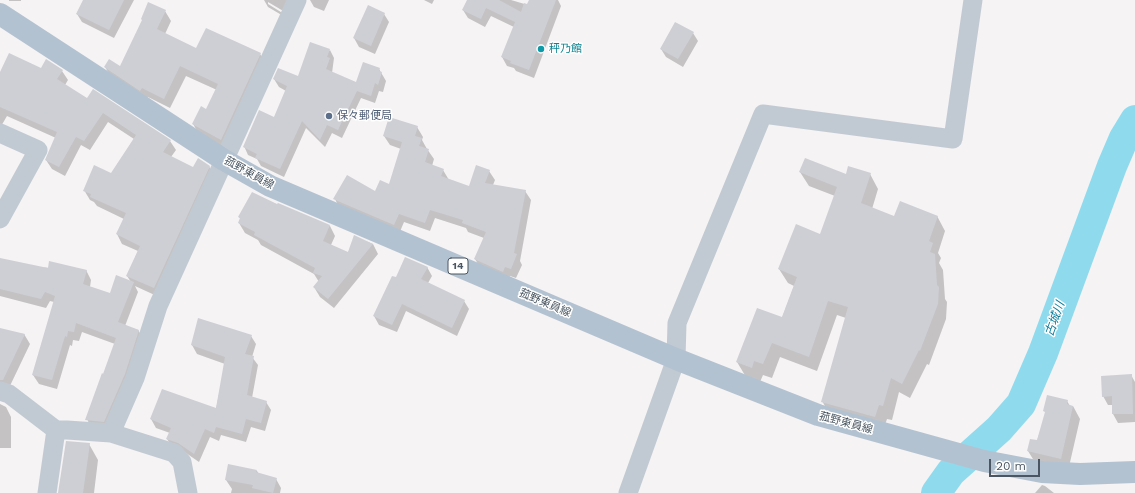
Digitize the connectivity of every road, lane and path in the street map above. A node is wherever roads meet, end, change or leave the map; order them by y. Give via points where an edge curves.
1 (297, 0) edge
2 (973, 0) edge
3 (0, 14) edge
4 (0, 133) edge
5 (224, 160) junction
6 (0, 219) edge
7 (676, 359) junction
8 (0, 391) edge
9 (56, 430) junction
10 (112, 433) junction
11 (1135, 472) edge
12 (48, 493) edge
13 (188, 493) edge
14 (628, 493) edge

1 - 5 street
2 - 7 street via 953,139 763,114 676,323
3 - 5 main road, 菰野東員線 / 14
4 - 6 street via 38,150
5 - 7 main road, 菰野東員線 / 14 via 270,186
5 - 10 street via 158,306 135,378
7 - 11 main road, 菰野東員線 / 14 via 818,415 984,461 1042,472
7 - 14 street
8 - 9 street via 9,394
9 - 10 street
9 - 12 street
10 - 13 street via 174,453 182,462

